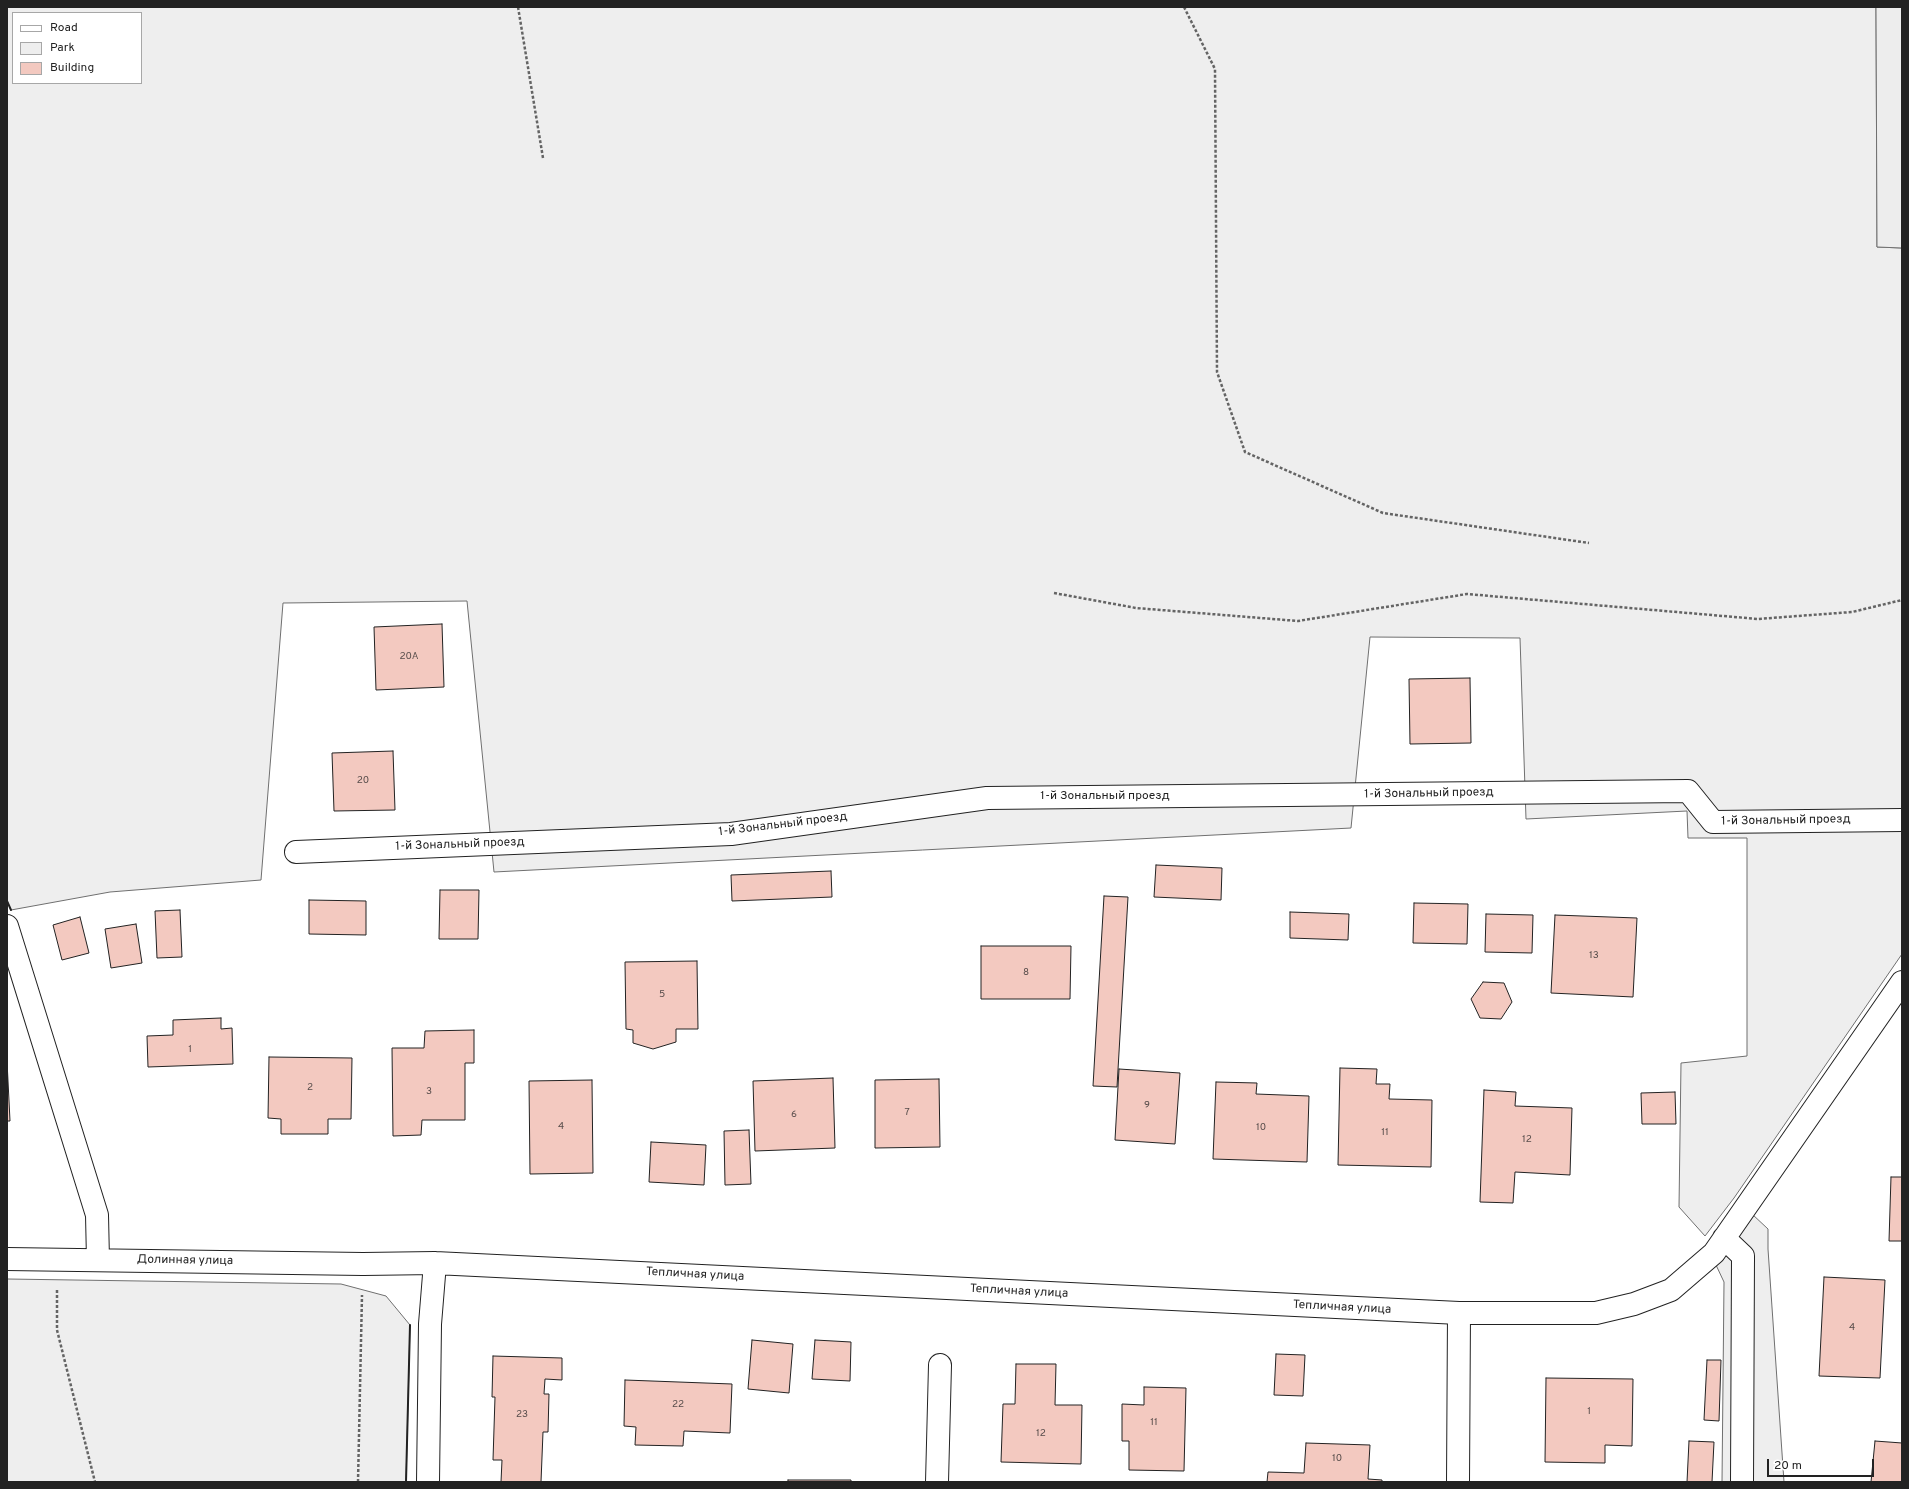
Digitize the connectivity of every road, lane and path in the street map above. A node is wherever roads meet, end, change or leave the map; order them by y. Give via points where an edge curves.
1 (518, 7) edge
2 (1184, 7) edge
3 (543, 158) dead end
4 (1589, 543) dead end
5 (1054, 593) dead end
6 (1902, 600) edge
7 (1902, 820) edge
8 (296, 852) dead end
9 (7, 926) edge
10 (1902, 982) edge
11 (1724, 1238) junction
12 (7, 1259) edge
13 (56, 1259) junction
14 (98, 1260) junction
15 (435, 1263) junction
16 (363, 1264) junction
17 (1459, 1313) junction
18 (940, 1365) dead end
19 (95, 1482) edge
20 (358, 1482) edge
21 (428, 1482) edge
22 (937, 1482) edge
23 (1458, 1482) edge
24 (1742, 1482) edge

1 - 3 path
2 - 4 path via 1216,69 1217,372 1245,452 1383,513
5 - 6 path via 1136,608 1298,621 1467,594 1758,619 1852,612
7 - 8 street, 1-й Зональный проезд via 1713,822 1688,791 987,798 731,834
9 - 14 street via 97,1215
10 - 11 street, Тепличная улица
11 - 17 street, Тепличная улица via 1714,1253 1671,1290 1634,1304 1596,1313
11 - 24 street via 1743,1256
12 - 13 street, Долинная улица
13 - 14 street, Долинная улица
13 - 19 path via 57,1330
14 - 16 street, Долинная улица
15 - 16 street, Тепличная улица
15 - 17 street, Тепличная улица
15 - 21 street via 430,1324
16 - 20 path
17 - 23 street
18 - 22 street

